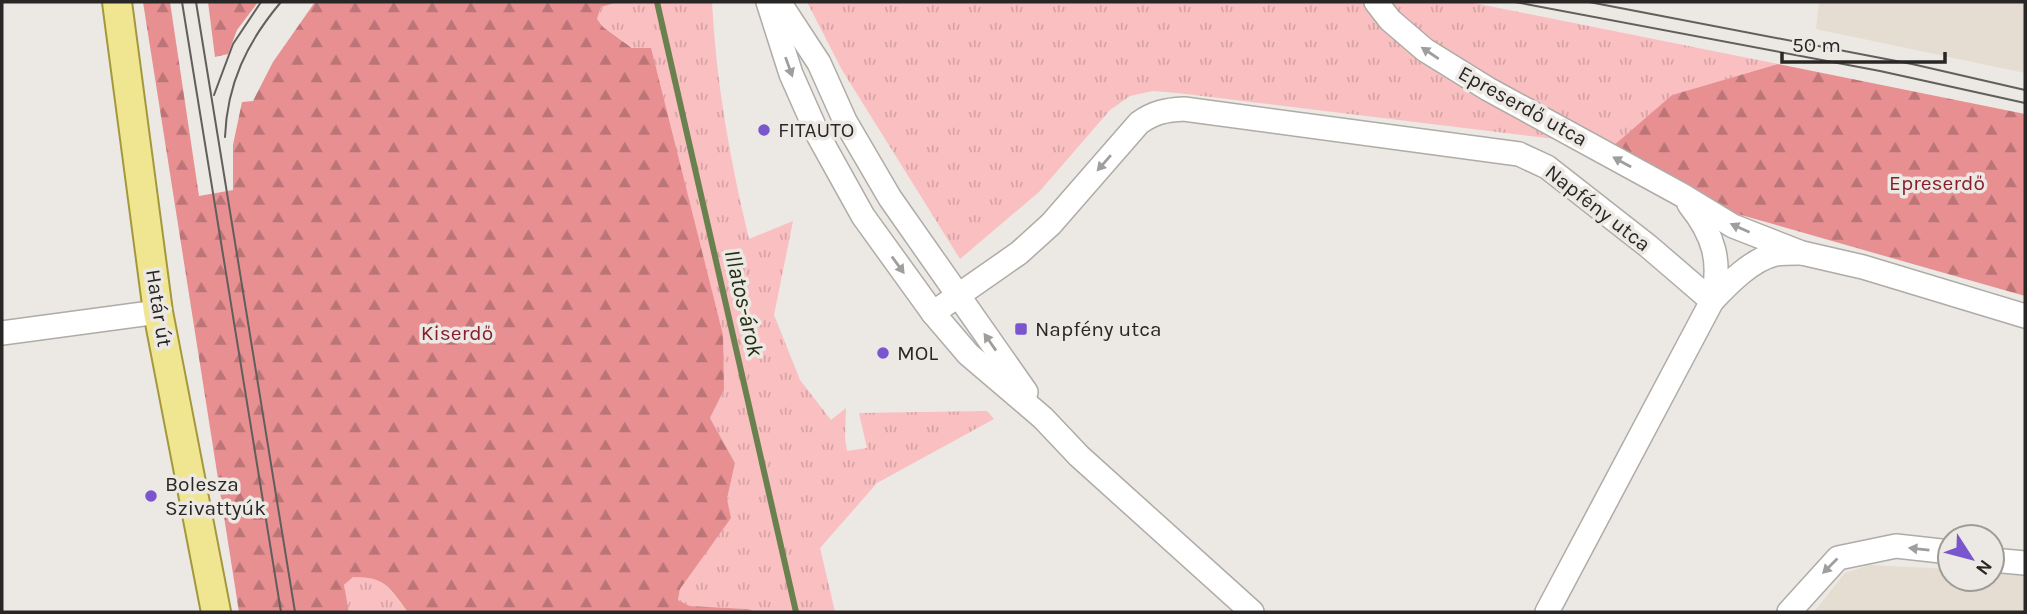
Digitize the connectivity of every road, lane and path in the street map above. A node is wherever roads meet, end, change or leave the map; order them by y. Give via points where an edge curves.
1 (117, 2) edge
2 (768, 2) edge
3 (779, 2) edge
4 (1376, 2) edge
5 (1682, 195) junction
6 (1802, 253) junction
7 (958, 296) junction
8 (1712, 301) junction
9 (158, 312) junction
10 (933, 313) junction
11 (2025, 316) edge
12 (2, 333) edge
13 (1043, 418) junction
14 (1936, 550) edge
15 (2006, 561) edge
16 (2025, 563) edge
17 (216, 612) edge
18 (1252, 612) edge
19 (1547, 612) edge
20 (1789, 612) edge

1 - 9 main road, Határ út
2 -> 10 street via 791,74 818,135 863,216
3 - 7 street via 819,63 845,121 890,198
5 -> 4 street, Epreserdő utca via 1425,50
6 -> 5 street, Epreserdő utca via 1733,226
5 - 8 street, Epreserdő utca via 1704,222 1714,251 1718,277
6 - 8 street, Epreserdő utca via 1774,254 1732,279
6 - 11 street, Epreserdő utca
8 -> 7 street, Napfény utca via 1648,246 1529,157 1184,109 1151,114 1139,123 1051,224
7 - 10 street, Napfény utca
13 -> 7 street
8 - 19 street, Epreserdő utca
9 - 12 street
9 - 17 main road, Határ út
10 - 13 street via 968,354
13 - 18 street
14 -> 20 street via 1896,546 1838,558
15 - 16 street

